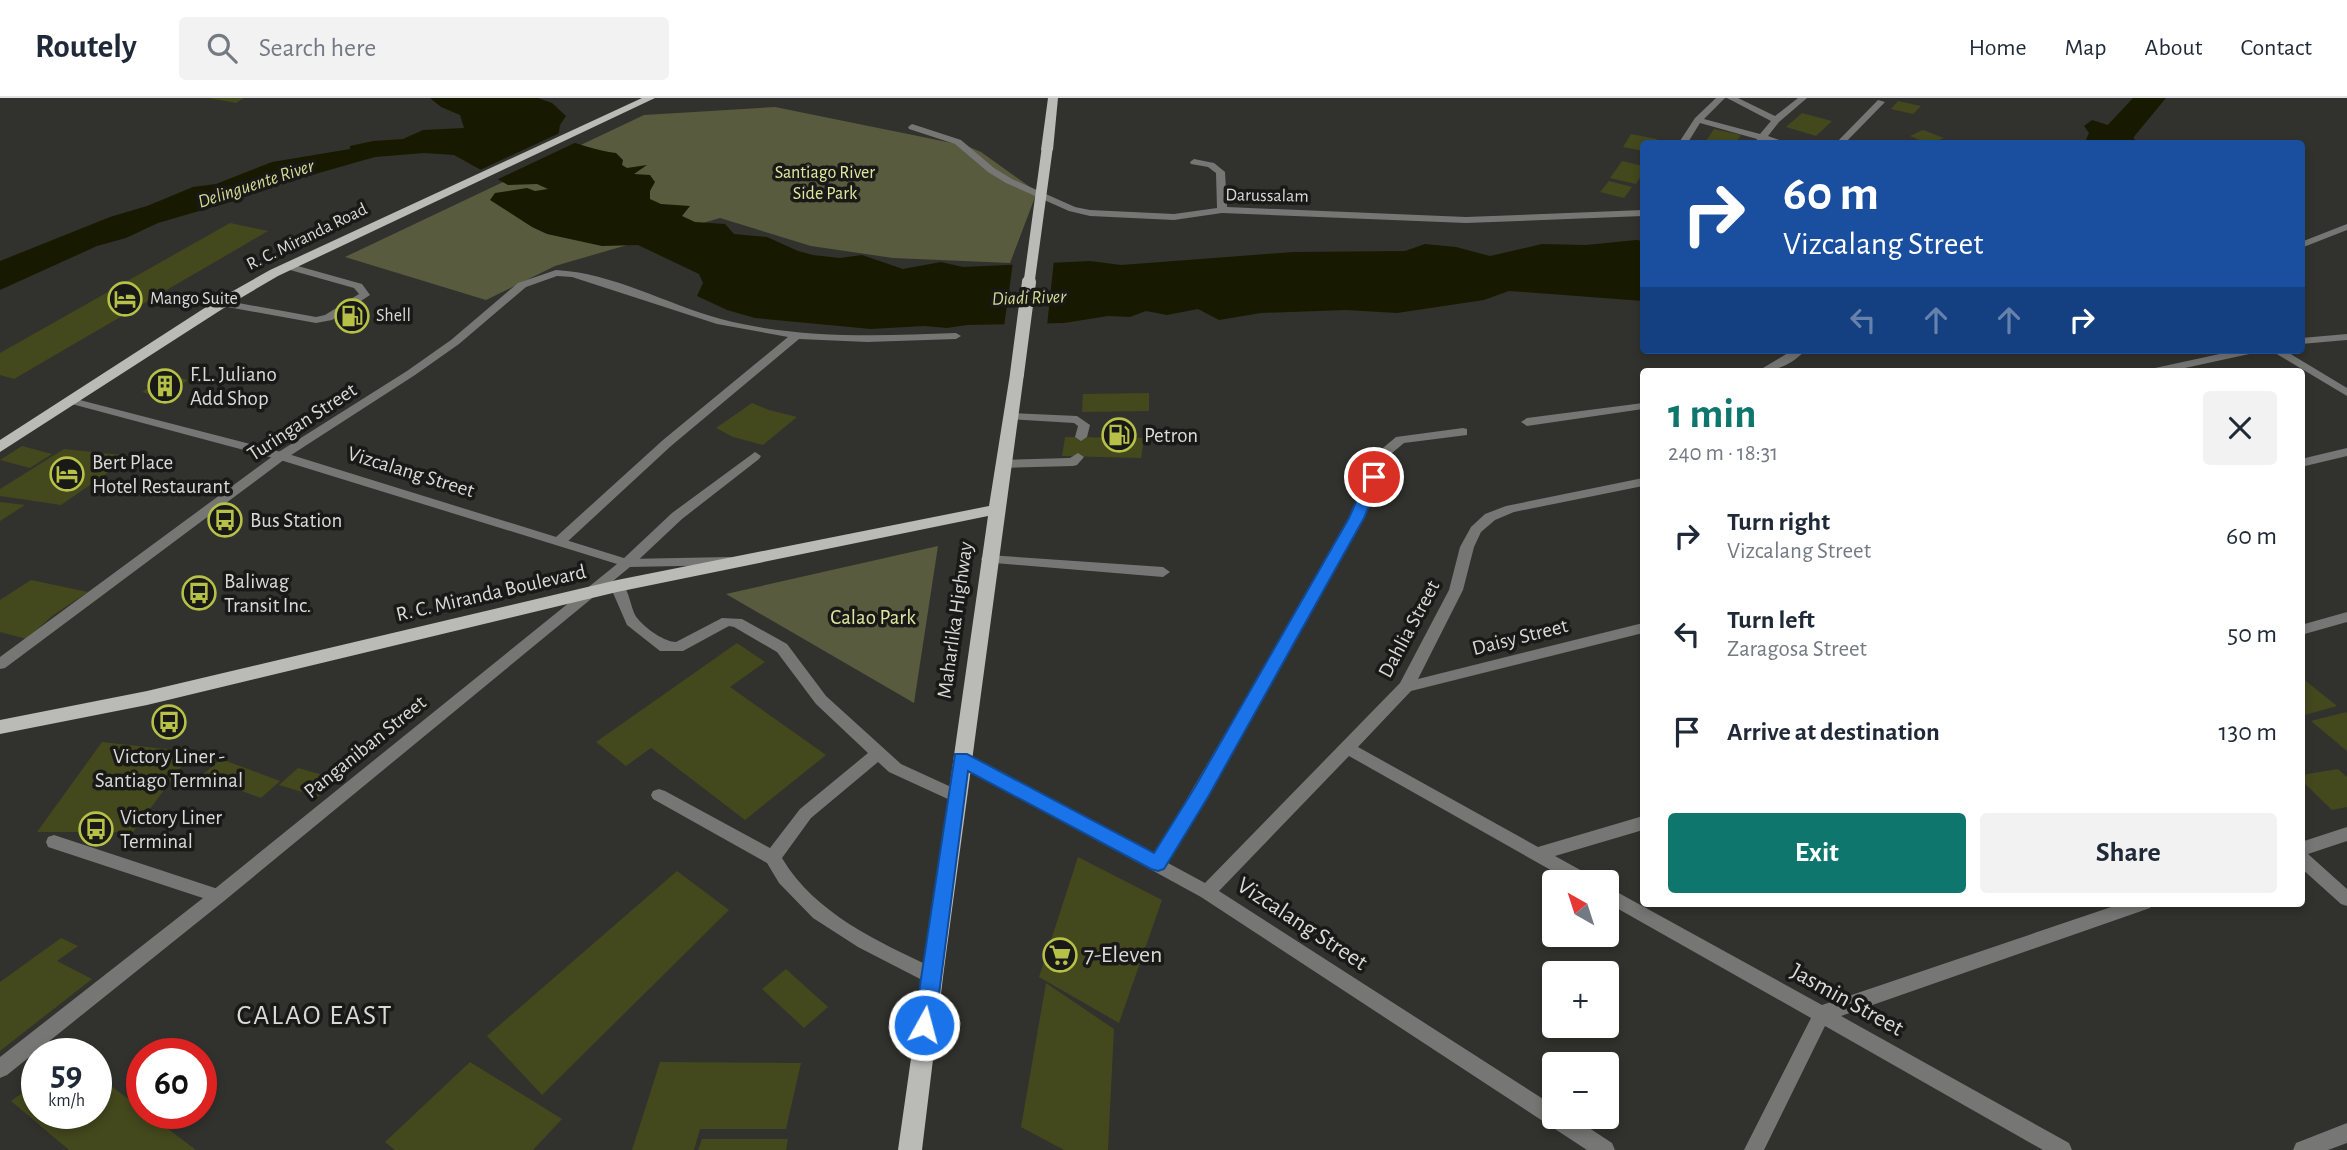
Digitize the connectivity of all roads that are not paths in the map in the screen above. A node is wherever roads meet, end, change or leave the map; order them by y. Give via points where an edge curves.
1 (650, 98) edge
2 (1053, 98) edge
3 (1721, 98) edge
4 (1731, 98) edge
5 (1802, 98) edge
6 (1881, 102) dead end
7 (1698, 120) junction
8 (1776, 120) junction
9 (912, 127) dead end
10 (1685, 140) edge
11 (1760, 140) edge
12 (1843, 140) edge
13 (1194, 162) dead end
14 (1222, 210) junction
15 (1640, 212) edge
16 (2347, 227) edge
17 (2305, 244) edge
18 (291, 264) junction
19 (222, 303) junction
20 (796, 336) junction
21 (956, 336) dead end
22 (2347, 337) edge
23 (2305, 341) edge
24 (1795, 354) edge
25 (2235, 354) edge
26 (2282, 354) edge
27 (1771, 368) edge
28 (2169, 368) edge
29 (2347, 394) edge
30 (72, 401) junction
31 (1640, 406) edge
32 (1010, 417) junction
33 (1527, 422) dead end
34 (1463, 432) dead end
35 (1081, 437) dead end
36 (0, 447) edge
37 (2347, 452) edge
38 (281, 456) junction
39 (755, 456) dead end
40 (1078, 457) dead end
41 (2305, 462) edge
42 (1002, 464) junction
43 (1640, 483) edge
44 (994, 510) junction
45 (561, 540) junction
46 (988, 559) junction
47 (739, 561) junction
48 (627, 563) junction
49 (1163, 572) dead end
50 (617, 586) junction
51 (590, 593) junction
52 (2347, 618) edge
53 (1640, 629) edge
54 (2305, 629) edge
55 (0, 664) edge
56 (1406, 687) junction
57 (0, 727) edge
58 (1349, 749) junction
59 (879, 753) junction
60 (961, 759) junction
61 (659, 795) dead end
62 (956, 796) junction
63 (1640, 823) edge
64 (2347, 834) edge
65 (54, 842) dead end
66 (2305, 848) edge
67 (1537, 854) junction
68 (773, 858) junction
69 (2305, 862) edge
70 (1158, 863) junction
71 (1566, 870) edge
72 (1207, 892) junction
73 (218, 896) junction
74 (2347, 899) edge
75 (1619, 900) edge
76 (2132, 907) edge
77 (930, 975) junction
78 (1822, 1014) junction
79 (0, 1069) edge
80 (2347, 1133) edge
81 (910, 1150) edge
82 (1605, 1150) edge
83 (1754, 1150) edge
84 (2062, 1150) edge
85 (2303, 1150) edge

1 - 18 main road, R. C. Miranda Road
2 - 32 main road, Maharlika Highway, bridge
3 - 7 street
4 - 8 street
5 - 8 street
6 - 12 street
7 - 10 street
7 - 11 street
8 - 11 street
9 - 14 street, Darussalam via 958,142 1009,181 1072,209 1174,217
13 - 14 street via 1220,172
14 - 15 street, Darussalam via 1444,220
16 - 17 street
18 - 19 main road, R. C. Miranda Road
18 - 19 street via 358,286 365,295 328,318 316,320
19 - 30 main road, R. C. Miranda Road
20 - 21 street
20 - 38 street, Turingan Street via 722,322 572,274 556,273 522,285 455,342
20 - 45 street via 667,443
22 - 23 street
24 - 27 street
25 - 28 street
26 - 29 street
30 - 36 main road, R. C. Miranda Road
30 - 38 street, Vizcalang Street
31 - 33 street
32 - 35 street via 1077,420 1084,425
32 - 42 main road, Maharlika Highway
34 - 70 street via 1400,440 1381,456 1357,518
37 - 41 street
38 - 45 street, Vizcalang Street
38 - 55 street, Turingan Street
39 - 48 street, Panganiban Street via 677,516
40 - 42 street via 1073,462
42 - 44 main road, Maharlika Highway
43 - 56 street, Dahlia Street via 1490,517 1467,547 1456,590
44 - 46 main road, Maharlika Highway
44 - 47 main road, R. C. Miranda Boulevard
45 - 48 street, Vizcalang Street
46 - 49 street
46 - 60 main road, Maharlika Highway
47 - 48 street, Vizcalang Street
47 - 50 main road, R. C. Miranda Boulevard
48 - 51 street, Panganiban Street
50 - 51 main road, R. C. Miranda Boulevard
50 - 59 street via 632,622 665,647 678,647 727,621 737,622 782,648 821,700
51 - 57 main road, R. C. Miranda Boulevard via 147,698
51 - 73 street, Panganiban Street
52 - 54 street
53 - 56 street, Daisy Street
56 - 58 street, Dahlia Street
58 - 67 street
58 - 72 street, Dahlia Street
59 - 62 street via 895,768
59 - 68 street via 783,836
60 - 62 main road, Maharlika Highway
60 - 70 street, Vizcalang Street
61 - 68 street
62 - 77 main road, Maharlika Highway
63 - 67 street
64 - 66 street
65 - 73 street
67 - 71 street
68 - 77 street via 780,876 825,916 862,942
69 - 74 street
70 - 72 street, Vizcalang Street
72 - 82 street, Vizcalang Street
73 - 79 street, Panganiban Street
75 - 78 street, Jasmin Street
76 - 78 street
77 - 81 main road, Maharlika Highway
78 - 83 street
78 - 84 street, Jasmin Street
80 - 85 street

